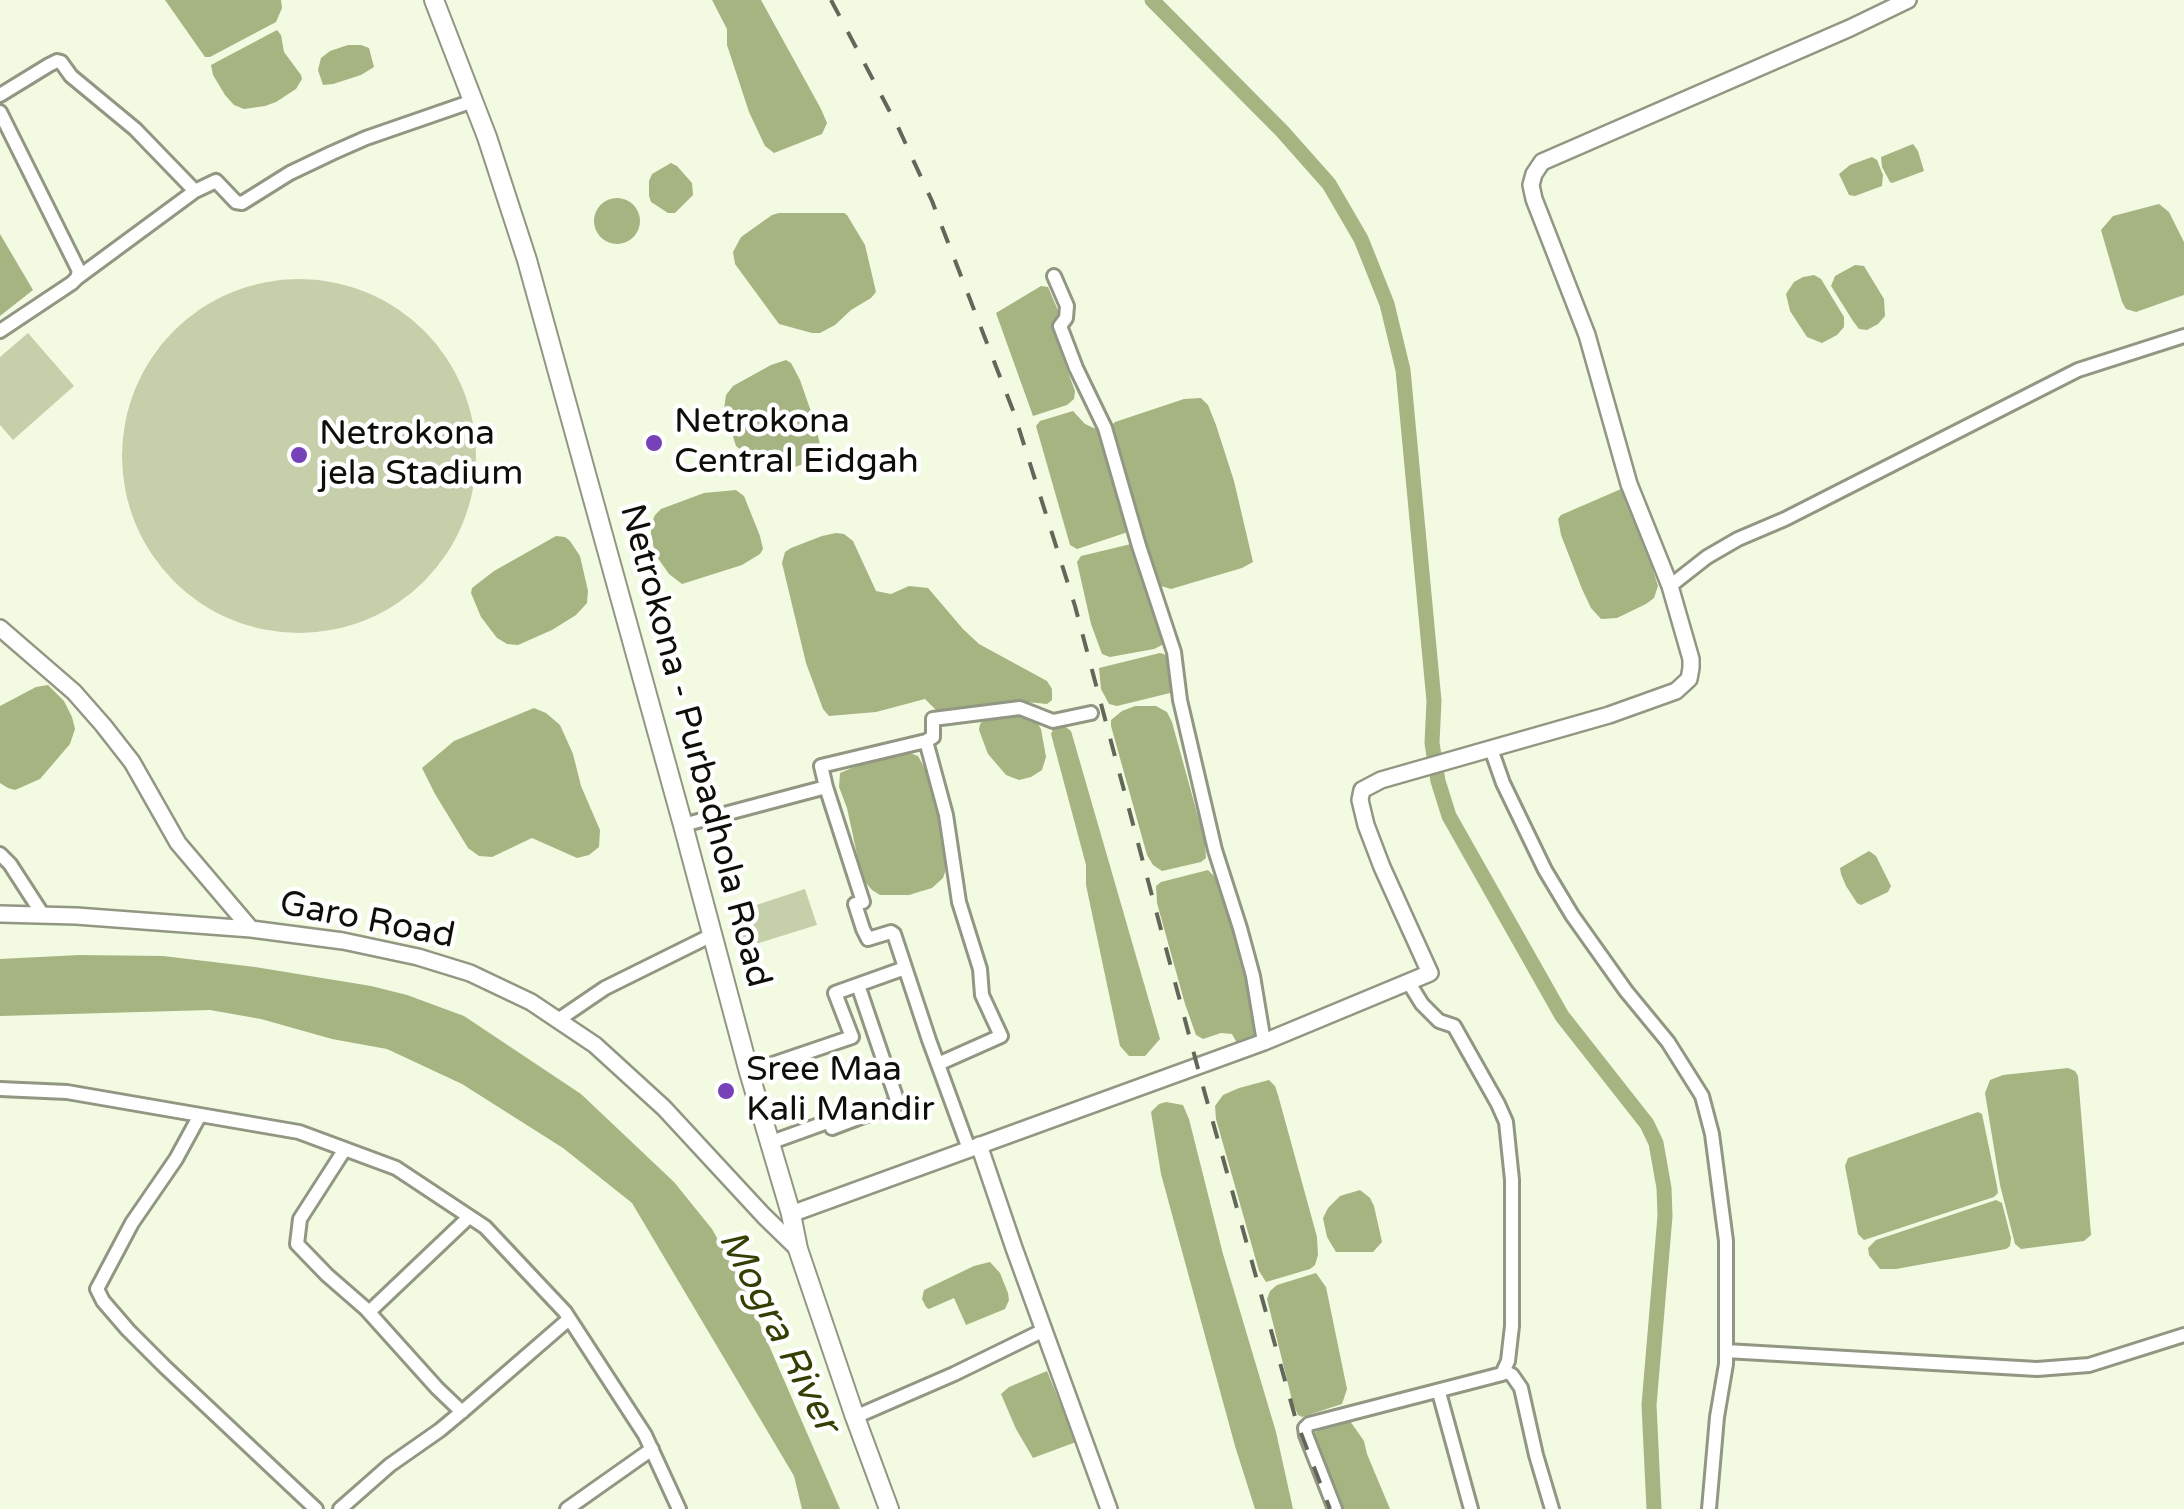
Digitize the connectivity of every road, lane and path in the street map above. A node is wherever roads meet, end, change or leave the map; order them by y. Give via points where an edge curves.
1 (434, 0) edge
2 (1908, 0) edge
3 (0, 95) edge
4 (473, 101) junction
5 (0, 112) edge
6 (195, 190) junction
7 (1054, 276) dead end
8 (78, 278) junction
9 (0, 331) edge
10 (2184, 336) edge
11 (1670, 586) junction
12 (0, 628) edge
13 (1091, 714) dead end
14 (926, 741) junction
15 (1486, 750) junction
16 (826, 788) junction
17 (683, 825) junction
18 (0, 854) edge
19 (0, 914) edge
20 (43, 915) junction
21 (251, 929) junction
22 (712, 935) junction
23 (904, 968) junction
24 (1409, 982) junction
25 (858, 984) junction
26 (558, 1020) junction
27 (1264, 1042) junction
28 (938, 1064) junction
29 (749, 1072) junction
30 (0, 1088) edge
31 (200, 1115) junction
32 (768, 1143) junction
33 (974, 1147) junction
34 (345, 1149) junction
35 (792, 1214) junction
36 (469, 1217) junction
37 (798, 1250) junction
38 (369, 1312) junction
39 (569, 1319) junction
40 (1044, 1330) junction
41 (2184, 1335) edge
42 (1726, 1352) junction
43 (1504, 1371) junction
44 (1440, 1396) dead end
45 (462, 1412) junction
46 (855, 1417) junction
47 (652, 1449) junction
48 (316, 1509) edge
49 (340, 1509) edge
50 (567, 1509) edge
51 (679, 1509) edge
52 (889, 1509) edge
53 (1109, 1509) edge
54 (1336, 1509) edge
55 (1471, 1509) edge
56 (1552, 1509) edge
57 (1709, 1509) edge

1 - 4 main road, Netrokona - Purbadhola Road
2 - 11 street via 1542,162 1534,174 1534,198 1586,335 1628,484
3 - 6 street via 57,60
4 - 6 street via 332,152 242,203 216,180
4 - 17 main road, Netrokona - Purbadhola Road via 527,260
5 - 8 street via 74,257
6 - 8 street
7 - 27 street via 1067,306 1060,326 1105,428 1174,652
8 - 9 street
10 - 11 street via 2078,370 1738,539
11 - 15 street via 1691,658 1684,686
12 - 21 street via 103,725 178,842
13 - 14 street via 1053,721 1020,708 933,719 933,737
14 - 16 street via 821,766
14 - 28 street via 982,995 1001,1036
15 - 24 street via 1362,790 1382,868 1430,968
15 - 42 street via 1572,915 1702,1096 1726,1242
16 - 17 street
16 - 23 street via 862,902 856,904 862,929 868,938 894,934
17 - 22 main road, Netrokona - Purbadhola Road
18 - 20 street
19 - 20 street, Garo Road
20 - 21 street, Garo Road
21 - 26 street, Garo Road via 435,961 502,987
22 - 26 street via 605,988
22 - 29 main road, Netrokona - Purbadhola Road
23 - 25 street
23 - 28 street
24 - 27 street
24 - 43 street via 1439,1021 1454,1026 1506,1122 1512,1326
25 - 29 street via 836,992 852,1038
25 - 32 street via 898,1103
26 - 37 street, Garo Road via 625,1070
27 - 33 street
28 - 33 street
29 - 32 main road, Netrokona - Purbadhola Road
30 - 31 street
31 - 34 street via 299,1132
31 - 48 street via 97,1289 153,1355
32 - 35 main road, Netrokona - Purbadhola Road
33 - 35 street
33 - 40 street
34 - 36 street via 396,1168
34 - 38 street via 300,1219 297,1244
35 - 37 main road, Netrokona - Purbadhola Road
36 - 38 street
36 - 39 street
37 - 46 main road, Netrokona - Purbadhola Road
38 - 45 street
39 - 45 street
39 - 47 street
40 - 46 street
40 - 53 street
41 - 42 street via 2089,1366 2037,1369
42 - 57 street
43 - 54 street via 1309,1424 1306,1435
43 - 56 street via 1521,1388
44 - 55 street
45 - 49 street
46 - 52 main road, Netrokona - Purbadhola Road
47 - 50 street
47 - 51 street

